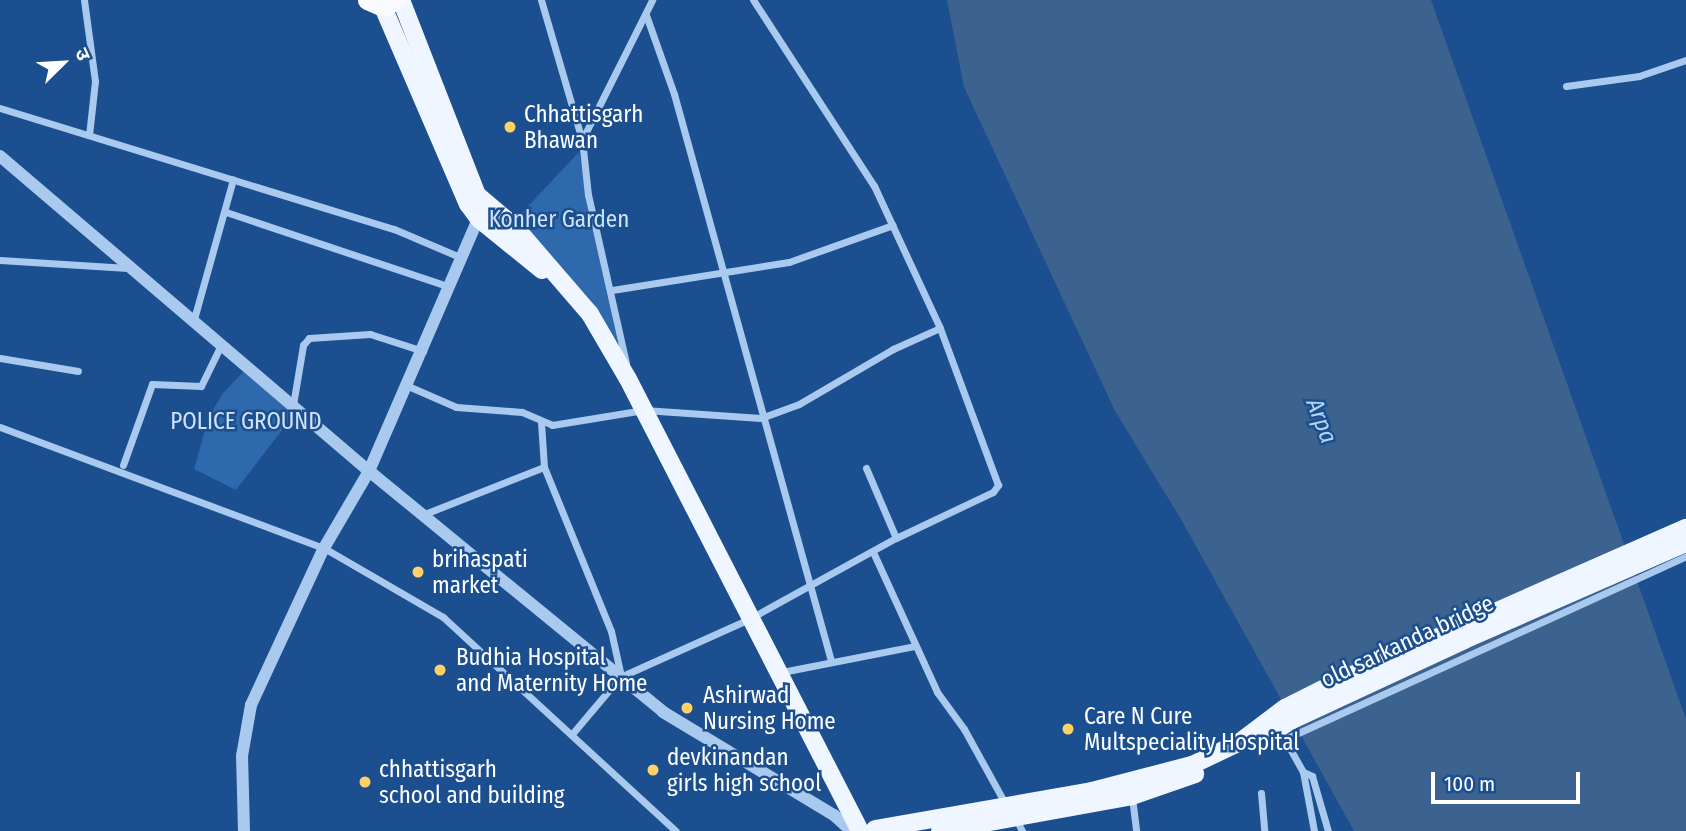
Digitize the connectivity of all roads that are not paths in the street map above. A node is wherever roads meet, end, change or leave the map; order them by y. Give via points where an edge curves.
1 (84, 0) edge
2 (541, 0) edge
3 (652, 0) edge
4 (753, 0) edge
5 (387, 2) edge
6 (646, 15) junction
7 (1686, 60) edge
8 (1566, 86) dead end
9 (0, 108) edge
10 (89, 135) junction
11 (582, 140) junction
12 (0, 156) edge
13 (233, 179) junction
14 (226, 212) junction
15 (482, 212) junction
16 (893, 225) junction
17 (464, 259) junction
18 (0, 260) edge
19 (136, 268) junction
20 (720, 274) junction
21 (451, 288) junction
22 (612, 290) junction
23 (194, 319) junction
24 (940, 328) junction
25 (222, 343) junction
26 (424, 351) junction
27 (0, 358) edge
28 (78, 371) dead end
29 (628, 379) junction
30 (408, 386) junction
31 (293, 405) junction
32 (644, 410) junction
33 (761, 418) junction
34 (541, 422) junction
35 (0, 427) edge
36 (123, 465) dead end
37 (544, 467) junction
38 (866, 468) dead end
39 (369, 471) junction
40 (422, 515) junction
41 (1686, 528) edge
42 (896, 538) junction
43 (1686, 543) edge
44 (324, 548) junction
45 (1653, 551) junction
46 (873, 552) junction
47 (1686, 556) edge
48 (808, 587) junction
49 (749, 619) junction
50 (915, 646) junction
51 (831, 661) junction
52 (779, 673) junction
53 (621, 677) junction
54 (1285, 724) junction
55 (572, 734) junction
56 (1303, 772) junction
57 (1261, 793) dead end
58 (1132, 796) junction
59 (1014, 818) edge
60 (863, 830) edge
61 (244, 831) edge
62 (676, 831) edge
63 (940, 831) edge
64 (1136, 831) edge
65 (1264, 831) edge
66 (1314, 831) edge
67 (1328, 831) edge

1 - 10 street via 95,82
2 - 11 street
3 - 6 street
4 - 16 street via 874,186
5 - 15 main road via 458,187
6 - 11 street
6 - 20 street via 674,94
7 - 8 street via 1639,76
9 - 10 street
10 - 13 street
11 - 22 street via 589,195
12 - 19 street
13 - 14 street
13 - 17 street via 394,229
14 - 21 street
14 - 23 street
15 - 17 street
15 - 29 main road via 592,323
16 - 20 street via 789,262
16 - 24 street
17 - 21 street
18 - 19 street
19 - 23 street
20 - 22 street
20 - 33 street
21 - 26 street
22 - 29 street
23 - 25 street
24 - 33 street via 893,349 799,404
24 - 42 street via 998,485 993,492
25 - 31 street
25 - 36 street via 201,386 152,384
26 - 30 street
26 - 31 street via 370,334 309,338 303,345
27 - 28 street
29 - 32 main road
30 - 34 street via 456,407 522,412
30 - 39 street
31 - 39 street
32 - 33 street
32 - 34 street via 559,425
32 - 49 main road
33 - 48 street
34 - 37 street
35 - 44 street
37 - 40 street
37 - 53 street via 611,631
38 - 42 street
39 - 40 street
39 - 44 street
40 - 53 street
41 - 45 main road
42 - 46 street
43 - 45 main road
44 - 55 street via 451,622
44 - 61 street via 251,705 243,756
45 - 54 main road, old sarkanda bridge
46 - 48 street
46 - 50 street
47 - 54 street
48 - 49 street
48 - 51 street
49 - 52 main road
49 - 53 street
50 - 51 street
50 - 59 street via 937,692 964,729
51 - 52 street
52 - 60 main road
53 - 55 street
53 - 60 street via 663,712
54 - 56 street
54 - 58 main road, old sarkanda bridge via 1172,785
54 - 59 main road via 1192,765 1092,791
55 - 62 street
56 - 66 street
56 - 67 street via 1312,776
57 - 65 street
58 - 59 main road, old sarkanda bridge
58 - 64 street
59 - 60 main road
59 - 63 main road, old sarkanda bridge

